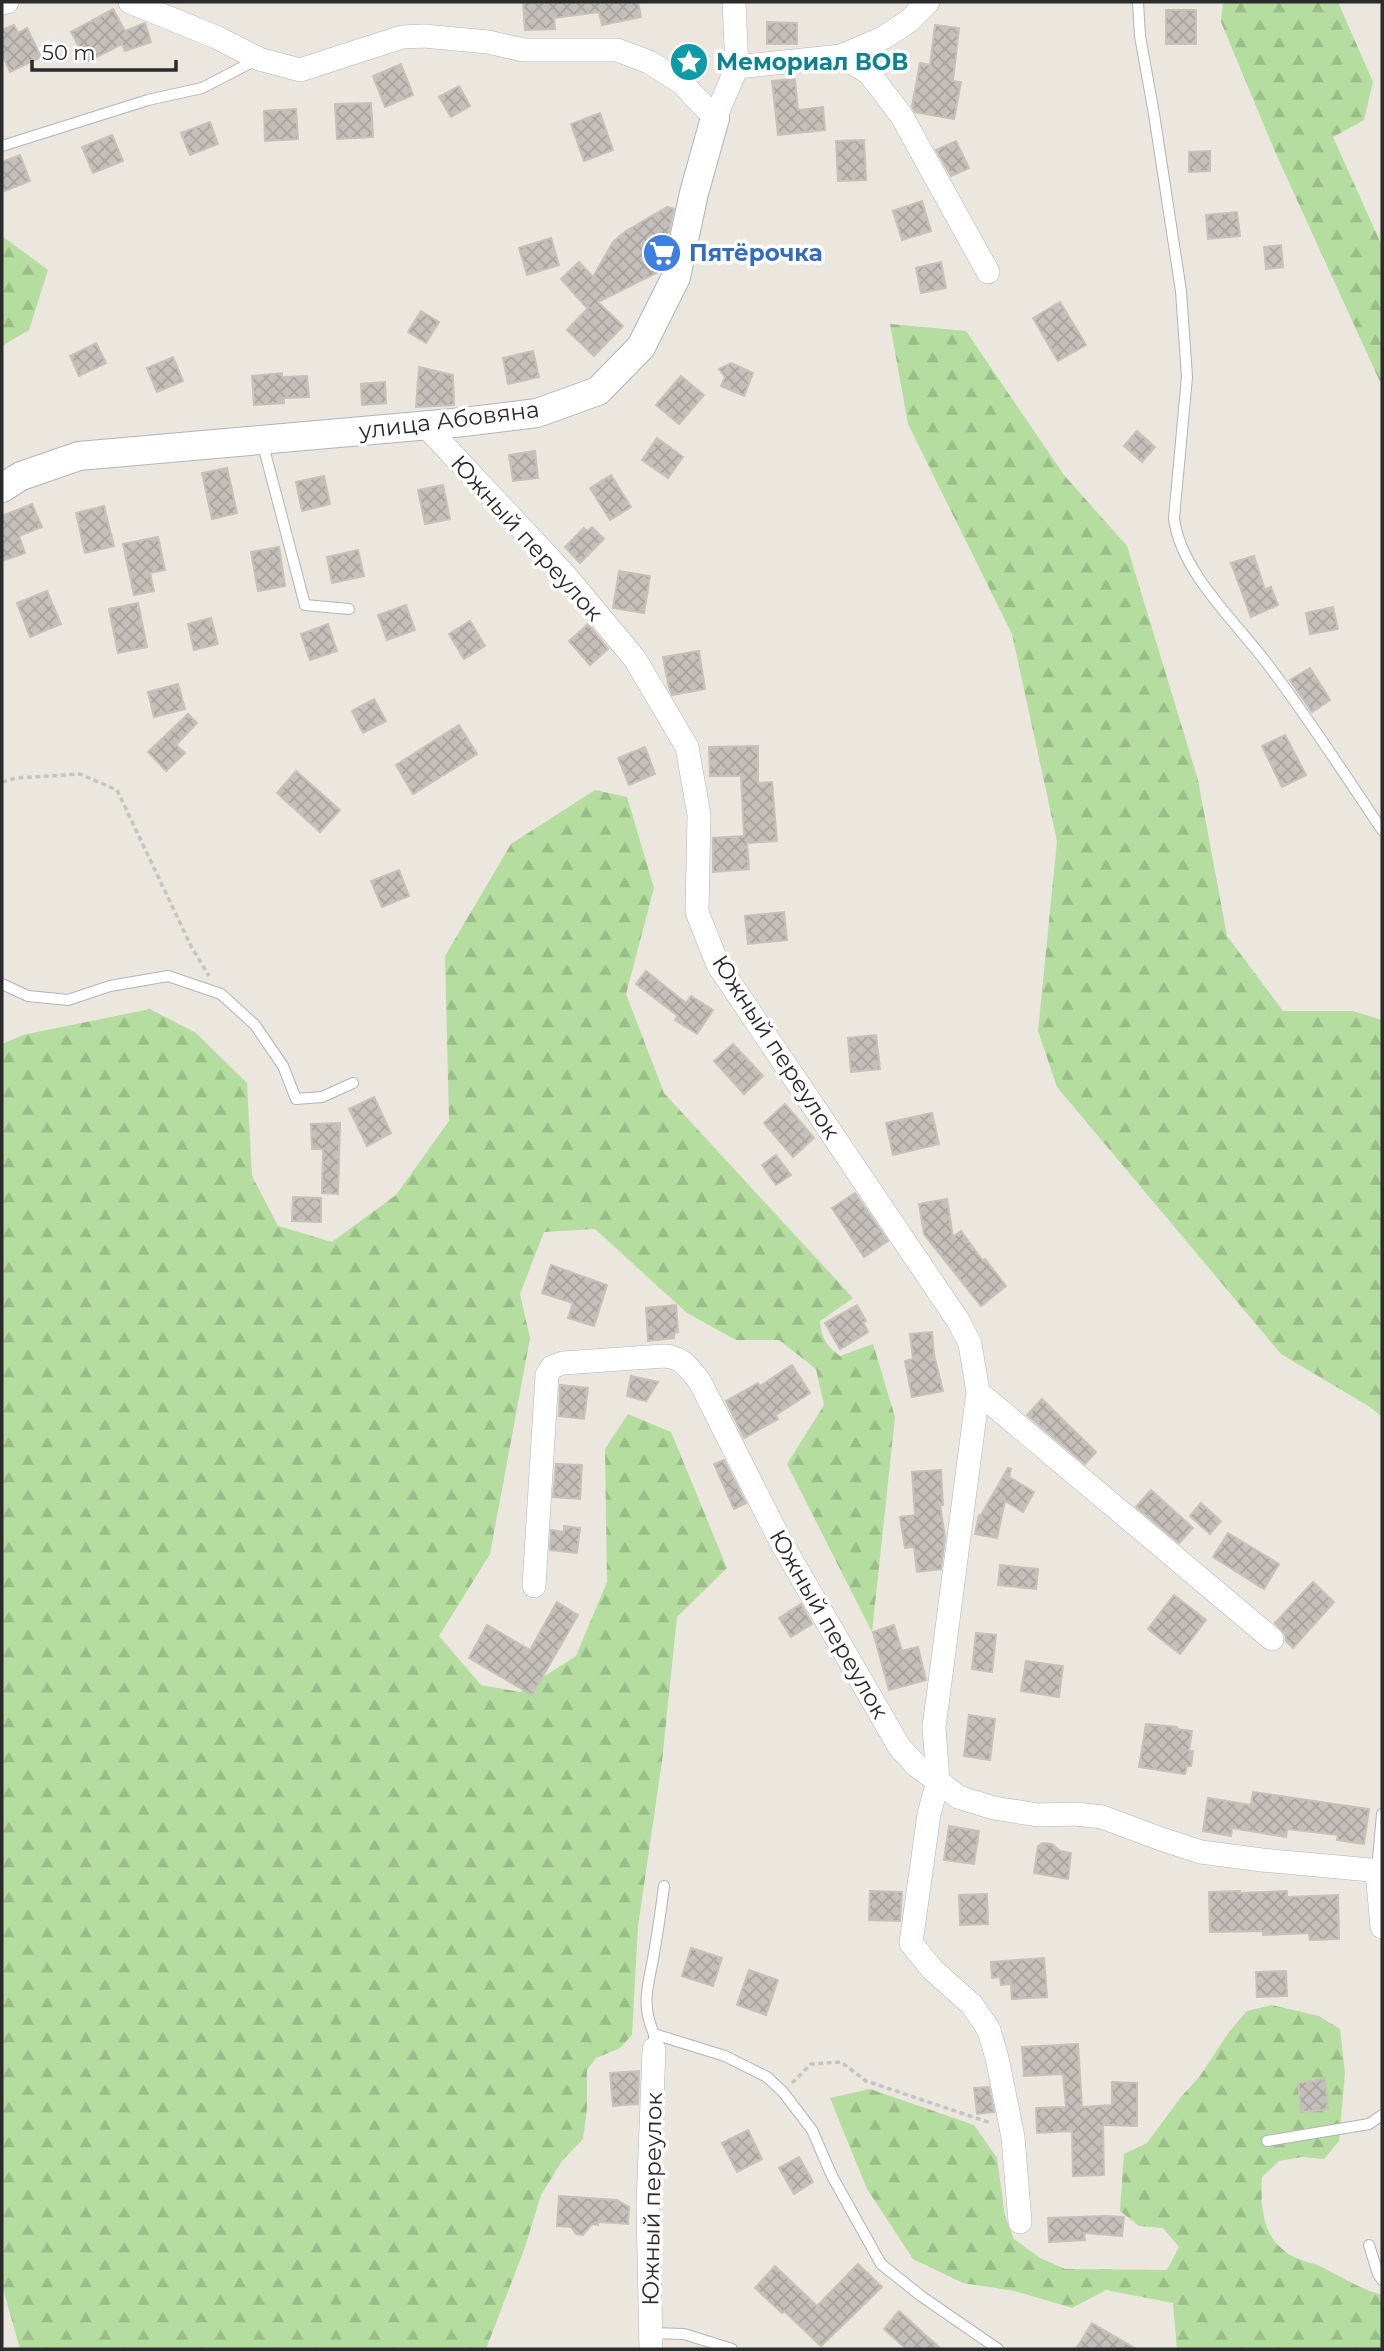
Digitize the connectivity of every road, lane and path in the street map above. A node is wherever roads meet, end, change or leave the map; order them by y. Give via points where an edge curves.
1 (130, 2) edge
2 (734, 2) edge
3 (928, 2) edge
4 (1138, 2) edge
5 (841, 56) junction
6 (259, 59) junction
7 (737, 66) junction
8 (715, 118) junction
9 (2, 146) edge
10 (988, 272) dead end
11 (425, 425) junction
12 (261, 440) junction
13 (2, 488) edge
14 (349, 608) dead end
15 (2, 782) edge
16 (1382, 830) edge
17 (2, 984) edge
18 (221, 994) junction
19 (353, 1083) dead end
20 (978, 1392) junction
21 (534, 1586) dead end
22 (1272, 1639) dead end
23 (938, 1781) junction
24 (1382, 1814) edge
25 (1380, 1871) edge
26 (664, 1886) dead end
27 (1382, 1927) edge
28 (654, 2041) junction
29 (783, 2092) junction
30 (1382, 2115) edge
31 (1013, 2137) junction
32 (1267, 2141) dead end
33 (1020, 2222) dead end
34 (1369, 2245) dead end
35 (1382, 2280) edge
36 (651, 2341) edge
37 (732, 2349) edge
38 (998, 2349) edge

1 - 6 street
2 - 7 street
3 - 5 street via 883,38
4 - 16 lane via 1181,291 1187,377 1175,529 1204,585 1269,666
5 - 7 street
5 - 10 street via 869,73 901,115
6 - 8 street via 300,70 376,44 424,36 523,50 617,51 649,62 682,83
6 - 9 lane via 202,88 148,100
7 - 8 street
8 - 11 street, улица Абовяна via 676,277 640,347 598,391 537,413
11 - 12 street, улица Абовяна
11 - 20 street, Южный переулок via 565,575 635,659 687,747 699,815 697,912 718,965 959,1322 970,1344
12 - 13 street, улица Абовяна via 79,456 21,476
12 - 14 lane via 305,605
15 - 18 path via 80,774 117,790 191,946
17 - 18 lane via 27,996 68,1000 110,986 167,976
18 - 19 lane via 255,1025 283,1066 296,1098 323,1097
20 - 22 street
20 - 23 street, Южный переулок via 934,1727
21 - 23 street, Южный переулок via 547,1375 563,1363 676,1356 700,1382 781,1542 900,1748
23 - 25 street, Южный переулок via 958,1797 994,1808 1102,1817 1201,1852
23 - 31 street, Южный переулок via 911,1943 989,2030
24 - 25 lane
25 - 27 street
26 - 28 lane via 645,1991
28 - 29 lane via 725,2056 767,2077
28 - 36 street, Южный переулок via 648,2206
29 - 31 path via 811,2064 841,2062 866,2081 989,2122
29 - 38 lane via 812,2130 881,2264
30 - 32 lane via 1369,2124
31 - 33 street, Южный переулок
34 - 35 lane
36 - 37 lane via 684,2334

